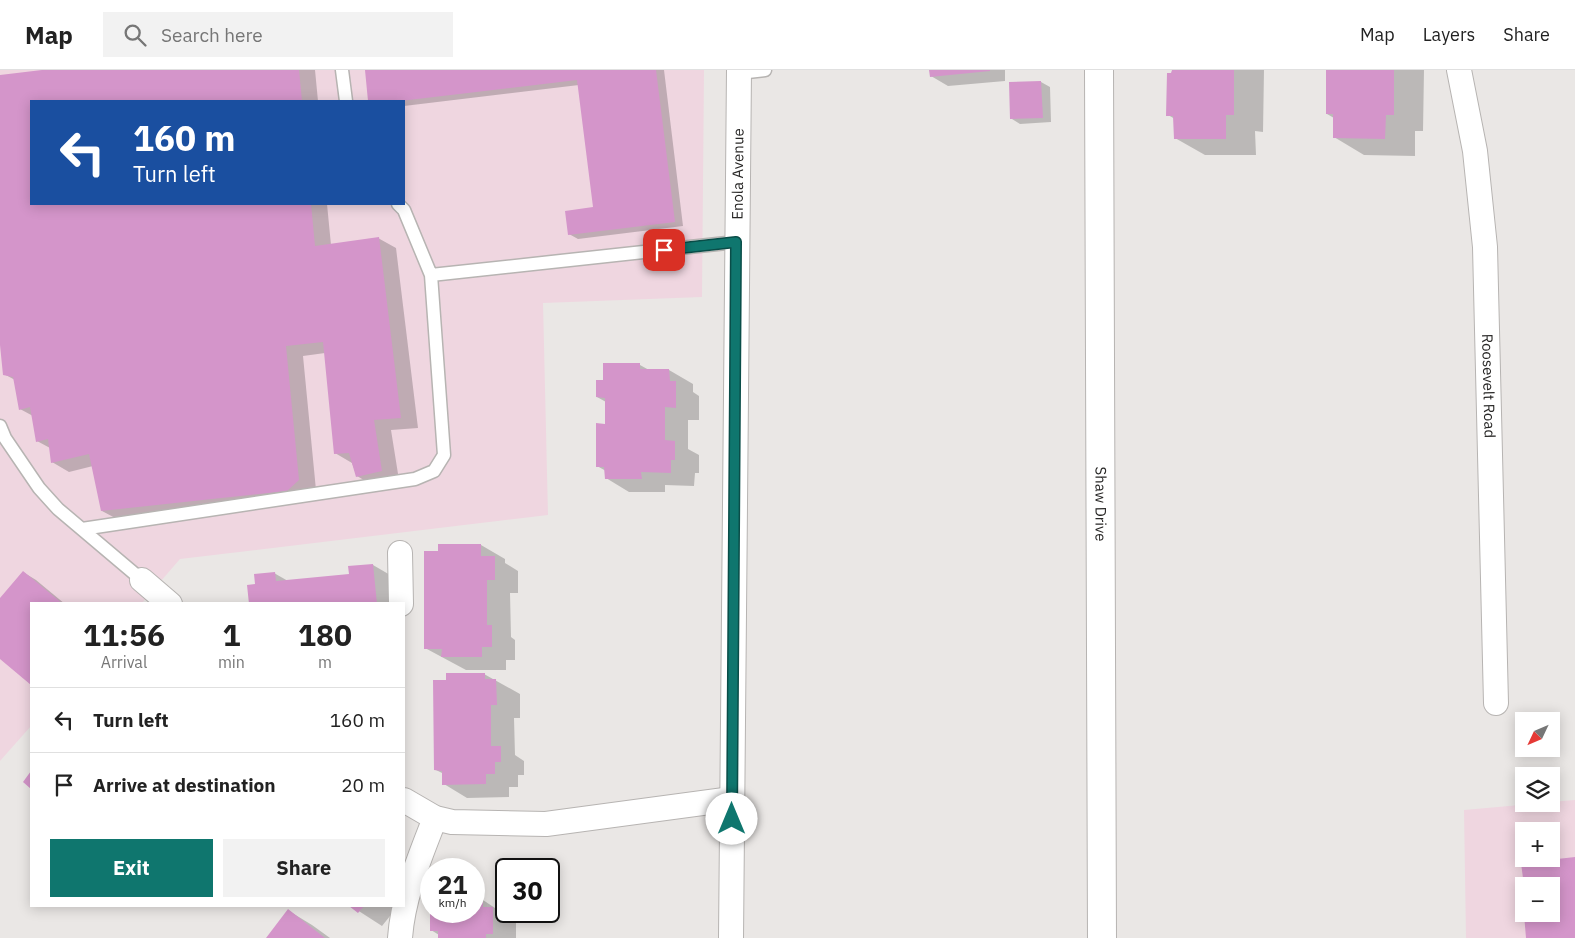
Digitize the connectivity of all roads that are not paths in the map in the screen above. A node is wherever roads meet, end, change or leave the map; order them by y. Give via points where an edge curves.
1 (342, 70) edge
2 (765, 70) edge
3 (1099, 70) edge
4 (1459, 70) edge
5 (739, 71) edge
6 (346, 100) edge
7 (399, 205) edge
8 (736, 242) junction
9 (431, 275) junction
10 (0, 426) edge
11 (82, 528) junction
12 (400, 554) dead end
13 (142, 580) joint
14 (168, 602) edge
15 (400, 602) edge
16 (1496, 703) dead end
17 (732, 799) junction
18 (405, 801) edge
19 (435, 818) junction
20 (405, 906) edge
21 (405, 907) edge
22 (400, 938) edge
23 (731, 938) edge
24 (1102, 938) edge

1 - 6 lane
2 - 5 lane
3 - 24 street, Shaw Drive
4 - 16 street, Roosevelt Road via 1476,158 1485,247
5 - 8 street, Enola Avenue
7 - 9 lane
8 - 9 lane
8 - 17 street, Enola Avenue
9 - 11 lane via 444,455 434,471 415,479
10 - 11 lane via 39,488
11 - 13 lane
12 - 15 street
13 - 14 street
17 - 19 street via 546,824 452,822
17 - 23 street, Enola Avenue
18 - 19 street
19 - 20 street
21 - 22 street

